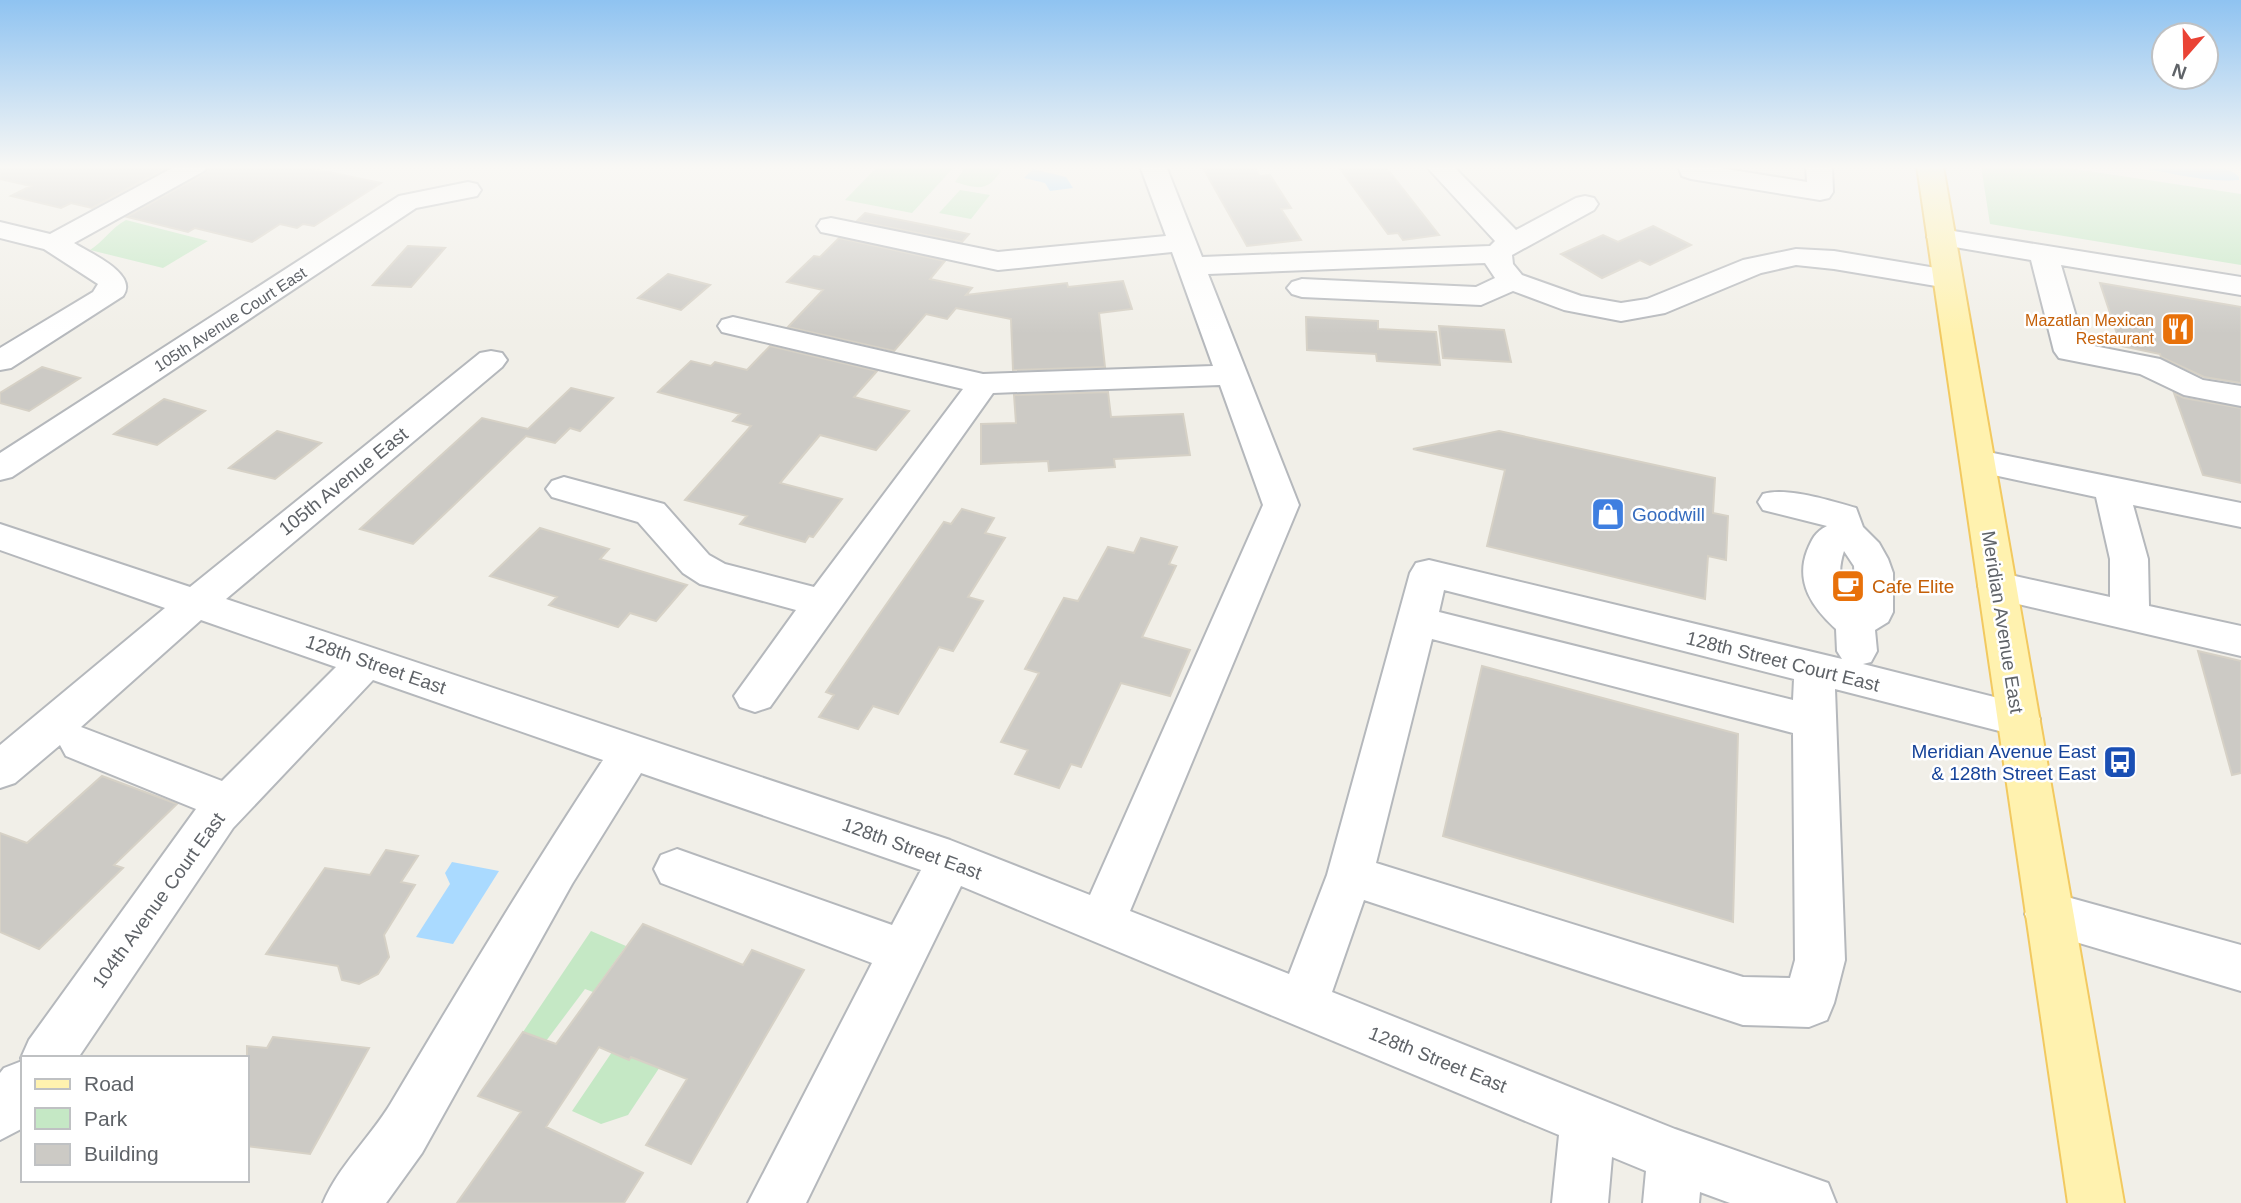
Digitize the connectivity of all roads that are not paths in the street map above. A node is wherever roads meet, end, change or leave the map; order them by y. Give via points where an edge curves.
1 (92, 222) edge
2 (377, 222) edge
3 (1174, 222) edge
4 (1484, 222) edge
5 (1552, 222) edge
6 (1939, 222) edge
7 (831, 226) dead end
8 (0, 230) edge
9 (1941, 237) junction
10 (54, 243) junction
11 (1505, 248) junction
12 (2043, 253) junction
13 (1187, 255) junction
14 (1948, 279) junction
15 (1512, 281) junction
16 (2241, 286) edge
17 (1302, 288) dead end
18 (733, 326) dead end
19 (491, 360) dead end
20 (0, 361) edge
21 (1232, 375) junction
22 (983, 384) junction
23 (2241, 396) edge
24 (1978, 461) junction
25 (0, 469) edge
26 (2111, 488) junction
27 (564, 489) dead end
28 (1776, 502) dead end
29 (2241, 514) edge
30 (1845, 532) junction
31 (0, 537) edge
32 (1997, 586) junction
33 (196, 603) junction
34 (823, 603) junction
35 (2130, 616) junction
36 (1417, 621) junction
37 (1855, 624) junction
38 (2241, 641) edge
39 (367, 661) junction
40 (1814, 668) junction
41 (1858, 679) junction
42 (755, 696) dead end
43 (2019, 719) junction
44 (1814, 722) junction
45 (81, 744) dead end
46 (632, 751) junction
47 (0, 770) edge
48 (229, 803) junction
49 (950, 860) junction
50 (677, 869) dead end
51 (1350, 875) junction
52 (2049, 914) junction
53 (1102, 922) junction
54 (904, 952) junction
55 (2241, 968) edge
56 (1304, 1004) junction
57 (48, 1056) edge
58 (21, 1089) edge
59 (0, 1113) edge
60 (1588, 1120) junction
61 (1673, 1180) edge
62 (351, 1203) edge
63 (776, 1203) edge
64 (1580, 1203) edge
65 (1808, 1203) edge
66 (2096, 1203) edge

1 - 10 street
2 - 25 street, 105th Avenue Court East
3 - 13 street
4 - 11 street
5 - 11 street
6 - 9 main road, Meridian Avenue East
7 - 13 street via 998,261
8 - 10 street
9 - 12 street
9 - 14 main road, Meridian Avenue East
10 - 20 street via 106,275 113,289
11 - 13 street
11 - 15 street via 1499,265
12 - 16 street
12 - 23 street via 2070,351 2149,366 2195,388
13 - 21 street
14 - 15 street via 1796,257 1753,266 1633,312 1575,304
14 - 24 main road, Meridian Avenue East
15 - 17 street via 1480,296
18 - 22 street
19 - 33 street, 105th Avenue East
21 - 22 street
21 - 53 street via 1281,505
22 - 34 street
24 - 26 street
24 - 32 main road, Meridian Avenue East
26 - 29 street
26 - 35 street via 2129,559
27 - 34 street via 651,513 696,564 713,574
28 - 30 street via 1843,517
30 - 37 street via 1866,552 1874,571 1874,612
30 - 37 street via 1830,540 1821,564 1822,584 1833,604
31 - 33 street, 128th Street East
32 - 35 street
32 - 43 main road, Meridian Avenue East
33 - 39 street, 128th Street East
33 - 47 street, 105th Avenue East
34 - 42 street
35 - 38 street
36 - 40 street, 128th Street Court East via 1429,573
36 - 44 street
36 - 51 street
37 - 41 street
39 - 46 street, 128th Street East
39 - 48 street, 104th Avenue Court East
40 - 41 street, 128th Street Court East
40 - 44 street
41 - 43 street, 128th Street Court East
43 - 52 main road, Meridian Avenue East
44 - 51 street via 1820,960 1809,1003 1742,1001
45 - 48 street
46 - 49 street, 128th Street East
46 - 62 street via 556,870 403,1134
48 - 57 street, 104th Avenue Court East via 182,862
49 - 53 street, 128th Street East
49 - 54 street
50 - 54 street
51 - 56 street
52 - 55 street
52 - 66 main road, Meridian Avenue East
53 - 56 street, 128th Street East
54 - 63 street
56 - 60 street, 128th Street East
58 - 59 street
60 - 61 street, 128th Street East
60 - 64 street
61 - 65 street, 128th Street East

